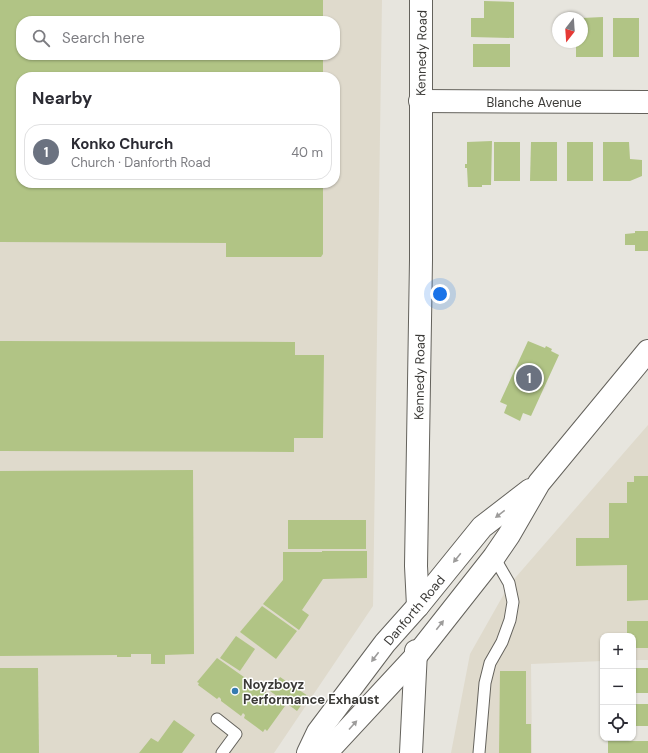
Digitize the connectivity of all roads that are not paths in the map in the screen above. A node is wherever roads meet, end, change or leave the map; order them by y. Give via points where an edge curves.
1 (421, 0) edge
2 (420, 101) junction
3 (648, 102) edge
4 (648, 351) edge
5 (539, 483) junction
6 (494, 557) junction
7 (418, 606) junction
8 (416, 656) junction
9 (217, 719) dead end
10 (222, 753) edge
11 (308, 753) edge
12 (326, 753) edge
13 (411, 753) edge
14 (479, 753) edge

1 - 2 main road, Kennedy Road
2 - 3 main road, Blanche Avenue
2 - 7 main road, Kennedy Road via 421,260 416,566
4 - 5 main road, Danforth Road
5 - 6 main road, Danforth Road
5 -> 7 main road, Danforth Road via 482,527
8 -> 6 main road, Danforth Road
6 - 14 lane via 509,583 513,602 510,620 502,642 490,663 484,683
7 - 8 main road, Kennedy Road
7 -> 11 main road, Danforth Road via 385,643 318,732
12 -> 8 main road, Danforth Road
8 - 13 main road, Kennedy Road
9 - 10 lane via 236,734

